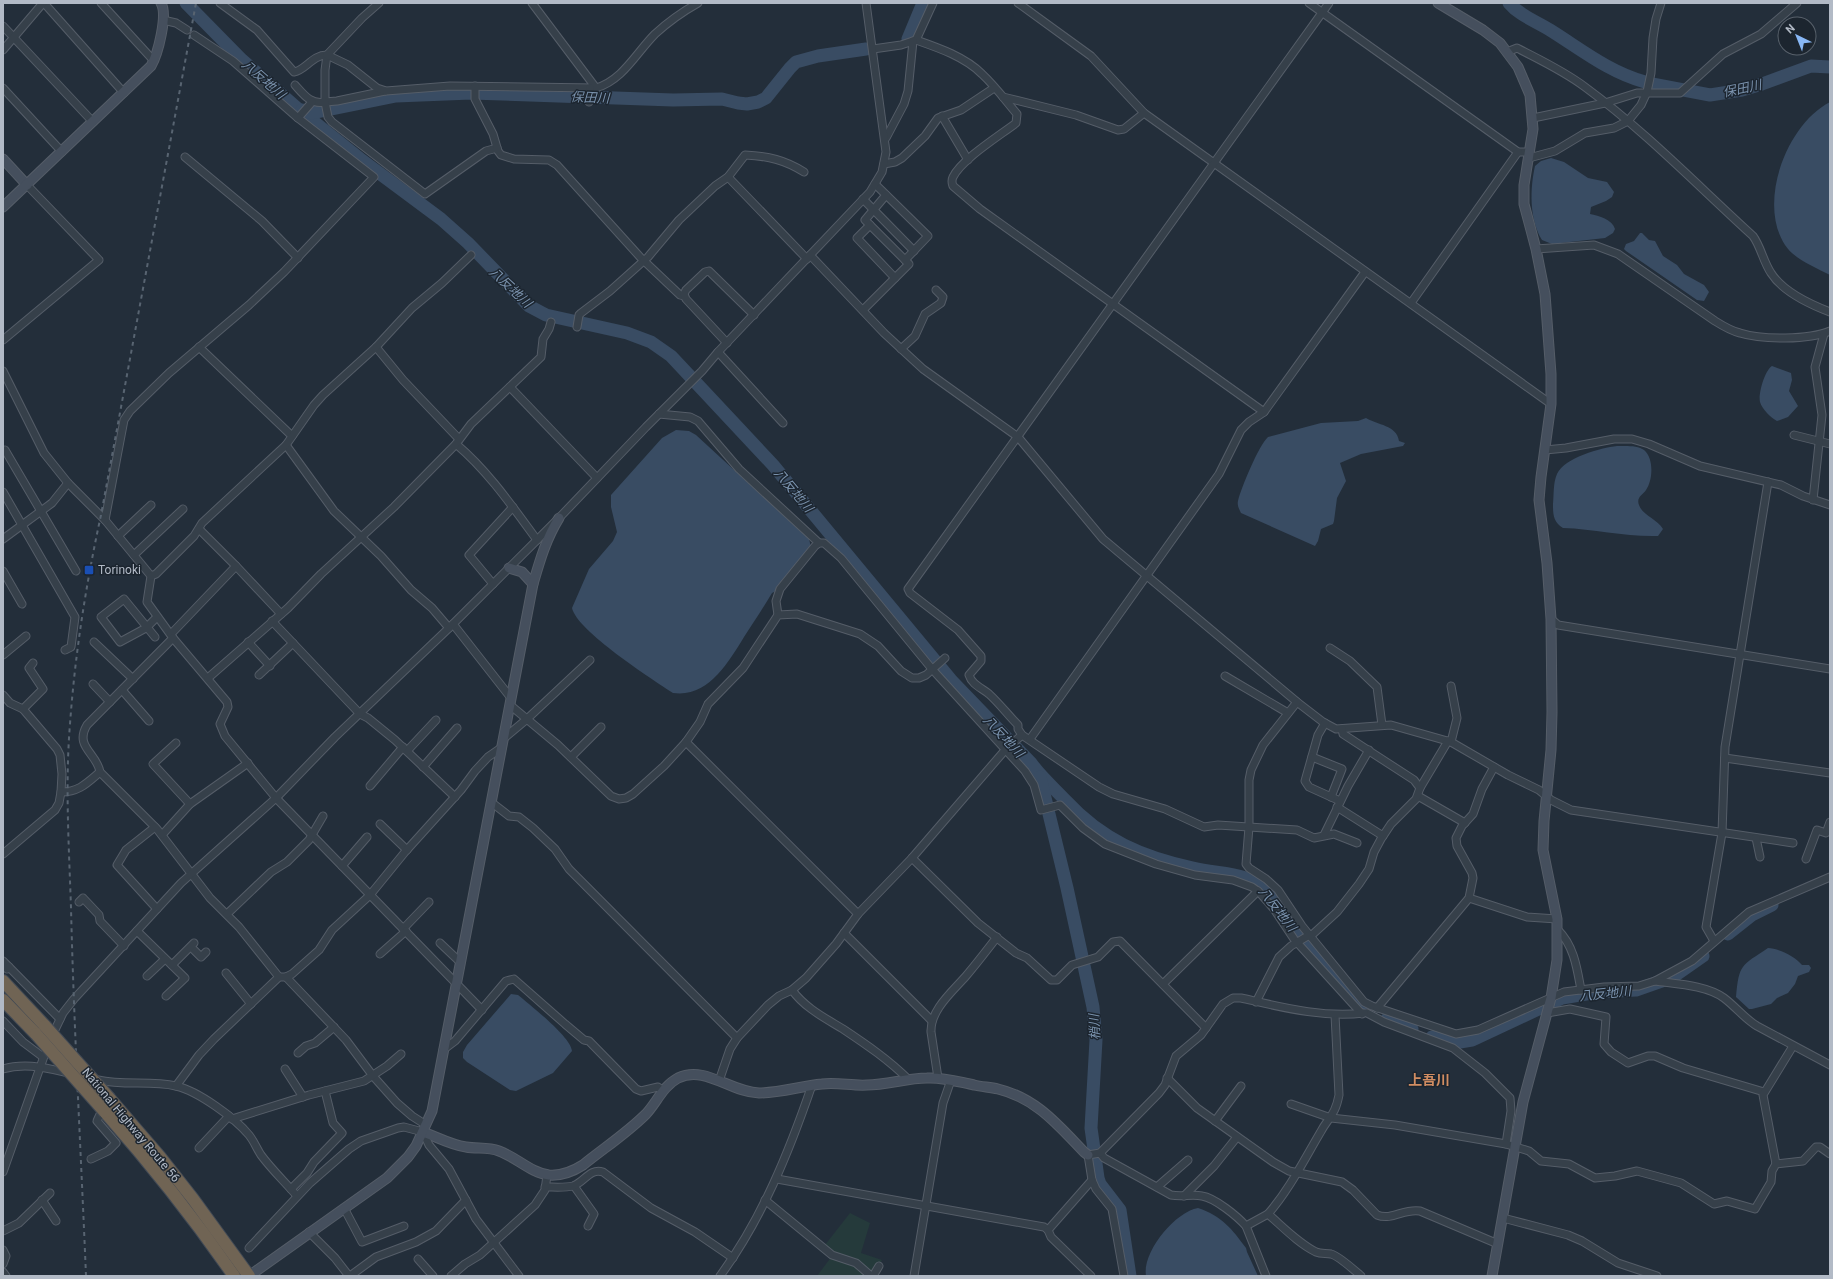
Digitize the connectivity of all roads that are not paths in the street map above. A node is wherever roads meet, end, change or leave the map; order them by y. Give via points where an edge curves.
1 (43, 3) edge
2 (101, 3) edge
3 (161, 3) edge
4 (220, 3) edge
5 (379, 3) edge
6 (532, 3) edge
7 (698, 3) edge
8 (866, 3) edge
9 (933, 3) edge
10 (1018, 3) edge
11 (1310, 3) edge
12 (1329, 3) edge
13 (1438, 3) edge
14 (1661, 3) edge
15 (1797, 3) edge
16 (1322, 12) junction
17 (163, 20) junction
18 (3, 26) edge
19 (187, 30) dead end
20 (194, 35) dead end
21 (15, 37) junction
22 (915, 40) junction
23 (873, 49) junction
24 (3, 50) edge
25 (1507, 52) junction
26 (327, 55) junction
27 (154, 61) junction
28 (294, 85) dead end
29 (3, 88) edge
30 (994, 88) junction
31 (386, 91) junction
32 (475, 91) junction
33 (1648, 92) junction
34 (124, 93) junction
35 (591, 95) junction
36 (1003, 97) junction
37 (312, 102) junction
38 (325, 102) junction
39 (1605, 103) junction
40 (1144, 113) junction
41 (299, 116) junction
42 (942, 116) junction
43 (1533, 118) junction
44 (1628, 121) junction
45 (93, 122) junction
46 (886, 138) junction
47 (497, 148) junction
48 (62, 152) junction
49 (1518, 152) junction
50 (1530, 155) junction
51 (185, 157) dead end
52 (3, 159) edge
53 (968, 160) junction
54 (1214, 163) junction
55 (884, 164) junction
56 (804, 172) dead end
57 (728, 177) junction
58 (875, 184) junction
59 (27, 185) junction
60 (886, 195) junction
61 (862, 200) junction
62 (3, 207) edge
63 (873, 210) junction
64 (870, 225) junction
65 (1536, 249) junction
66 (914, 251) junction
67 (471, 255) dead end
68 (808, 257) junction
69 (298, 258) junction
70 (644, 260) junction
71 (905, 260) junction
72 (1365, 272) junction
73 (895, 278) junction
74 (936, 290) dead end
75 (684, 296) junction
76 (1411, 303) junction
77 (1113, 304) junction
78 (863, 310) junction
79 (1830, 312) edge
80 (754, 315) junction
81 (551, 322) dead end
82 (577, 326) dead end
83 (1827, 332) edge
84 (3, 340) edge
85 (727, 343) junction
86 (199, 347) junction
87 (376, 347) junction
88 (901, 349) junction
89 (718, 352) junction
90 (3, 371) edge
91 (510, 387) junction
92 (1551, 404) junction
93 (1264, 412) junction
94 (659, 414) junction
95 (782, 423) dead end
96 (1794, 435) dead end
97 (292, 436) junction
98 (1018, 437) junction
99 (458, 441) junction
100 (1820, 441) junction
101 (1830, 444) edge
102 (286, 445) junction
103 (5, 450) dead end
104 (1545, 450) junction
105 (597, 478) junction
106 (1768, 482) junction
107 (68, 483) junction
108 (3, 492) edge
109 (1813, 500) junction
110 (151, 505) dead end
111 (1830, 505) edge
112 (513, 508) junction
113 (183, 509) dead end
114 (41, 511) junction
115 (559, 518) junction
116 (105, 520) junction
117 (22, 525) junction
118 (199, 529) junction
119 (118, 536) junction
120 (361, 538) junction
121 (3, 540) edge
122 (537, 540) junction
123 (819, 543) junction
124 (134, 555) junction
125 (236, 566) junction
126 (509, 568) junction
127 (3, 571) edge
128 (76, 571) dead end
129 (151, 576) junction
130 (1148, 576) junction
131 (493, 584) junction
132 (533, 584) junction
133 (22, 604) dead end
134 (281, 614) junction
135 (778, 615) junction
136 (157, 617) junction
137 (1551, 619) junction
138 (272, 621) junction
139 (451, 626) junction
140 (146, 628) junction
141 (26, 636) dead end
142 (172, 636) junction
143 (155, 637) dead end
144 (94, 642) dead end
145 (248, 642) junction
146 (293, 643) junction
147 (1330, 648) dead end
148 (65, 650) dead end
149 (3, 655) edge
150 (1741, 655) junction
151 (943, 659) dead end
152 (590, 660) dead end
153 (33, 663) dead end
154 (270, 666) junction
155 (933, 668) junction
156 (1830, 669) edge
157 (260, 675) dead end
158 (1226, 676) dead end
159 (208, 678) junction
160 (133, 679) junction
161 (93, 684) dead end
162 (1450, 686) dead end
163 (122, 690) junction
164 (3, 695) edge
165 (110, 702) junction
166 (511, 702) junction
167 (1296, 702) junction
168 (22, 708) junction
169 (1288, 713) junction
170 (360, 714) junction
171 (528, 719) junction
172 (436, 720) dead end
173 (149, 721) dead end
174 (1325, 723) junction
175 (1382, 725) junction
176 (601, 727) dead end
177 (1342, 730) junction
178 (456, 732) dead end
179 (1020, 736) junction
180 (1030, 739) junction
181 (1450, 741) junction
182 (686, 742) junction
183 (176, 743) dead end
184 (502, 744) junction
185 (1008, 748) junction
186 (405, 749) junction
187 (1368, 750) junction
188 (1312, 756) junction
189 (571, 757) junction
190 (1725, 758) junction
191 (248, 763) junction
192 (423, 767) junction
193 (1494, 767) junction
194 (100, 772) junction
195 (1830, 773) edge
196 (370, 786) dead end
197 (1420, 788) junction
198 (61, 792) junction
199 (1418, 796) junction
200 (1546, 796) junction
201 (456, 797) junction
202 (1331, 797) junction
203 (276, 798) junction
204 (491, 802) junction
205 (190, 804) junction
206 (1339, 804) junction
207 (323, 816) dead end
208 (1830, 822) edge
209 (1464, 823) junction
210 (380, 824) dead end
211 (155, 827) junction
212 (1250, 827) junction
213 (1722, 833) junction
214 (162, 835) junction
215 (312, 835) junction
216 (1324, 835) junction
217 (1383, 836) junction
218 (367, 837) dead end
219 (1756, 838) junction
220 (1357, 843) dead end
221 (1793, 843) dead end
222 (407, 850) junction
223 (3, 854) edge
224 (1760, 857) dead end
225 (912, 858) junction
226 (1806, 859) dead end
227 (342, 866) junction
228 (191, 874) junction
229 (1830, 878) edge
230 (1258, 891) junction
231 (370, 895) junction
232 (1469, 898) junction
233 (79, 902) dead end
234 (429, 902) dead end
235 (157, 909) junction
236 (227, 914) junction
237 (858, 914) junction
238 (1557, 919) junction
239 (405, 930) junction
240 (1558, 930) junction
241 (137, 931) junction
242 (844, 933) junction
243 (1309, 935) junction
244 (997, 937) junction
245 (1714, 941) junction
246 (440, 942) dead end
247 (1297, 943) junction
248 (124, 946) junction
249 (206, 952) dead end
250 (380, 954) dead end
251 (165, 959) junction
252 (3, 962) edge
253 (460, 962) junction
254 (172, 965) junction
255 (226, 973) dead end
256 (147, 976) dead end
257 (283, 977) junction
258 (3, 981) edge
259 (1655, 981) junction
260 (456, 983) junction
261 (1163, 984) junction
262 (792, 990) junction
263 (1581, 990) junction
264 (166, 996) dead end
265 (1551, 998) junction
266 (3, 1000) edge
267 (1256, 1002) junction
268 (251, 1004) junction
269 (1378, 1008) junction
270 (482, 1010) junction
271 (1388, 1011) junction
272 (1364, 1013) junction
273 (1547, 1013) junction
274 (1335, 1015) junction
275 (60, 1019) junction
276 (3, 1021) edge
277 (932, 1021) junction
278 (334, 1027) junction
279 (1206, 1028) junction
280 (737, 1038) junction
281 (1794, 1046) junction
282 (443, 1050) junction
283 (298, 1053) dead end
284 (401, 1054) dead end
285 (43, 1057) junction
286 (1830, 1065) edge
287 (39, 1066) junction
288 (3, 1069) edge
289 (285, 1070) dead end
290 (373, 1076) junction
291 (938, 1078) junction
292 (1167, 1078) junction
293 (909, 1080) junction
294 (951, 1080) junction
295 (719, 1081) junction
296 (112, 1083) junction
297 (812, 1085) junction
298 (176, 1086) junction
299 (1241, 1086) dead end
300 (325, 1091) junction
301 (663, 1091) junction
302 (1764, 1092) junction
303 (303, 1097) junction
304 (1291, 1104) dead end
305 (231, 1117) junction
306 (1330, 1118) junction
307 (1215, 1121) junction
308 (425, 1128) junction
309 (1237, 1137) junction
310 (1510, 1145) junction
311 (199, 1148) dead end
312 (1100, 1153) junction
313 (1830, 1154) edge
314 (1090, 1155) junction
315 (91, 1159) dead end
316 (1188, 1160) dead end
317 (1776, 1164) junction
318 (3, 1172) edge
319 (1296, 1172) junction
320 (547, 1175) junction
321 (776, 1179) junction
322 (1092, 1180) junction
323 (574, 1186) junction
324 (545, 1187) junction
325 (1157, 1187) junction
326 (291, 1189) junction
327 (50, 1193) dead end
328 (297, 1196) junction
329 (1184, 1196) junction
330 (42, 1200) junction
331 (466, 1200) junction
332 (765, 1200) junction
333 (926, 1206) junction
334 (344, 1208) junction
335 (1268, 1214) junction
336 (1504, 1218) junction
337 (56, 1221) dead end
338 (404, 1226) dead end
339 (588, 1226) dead end
340 (1246, 1226) junction
341 (1048, 1230) junction
342 (3, 1231) edge
343 (309, 1232) junction
344 (494, 1243) junction
345 (1498, 1244) junction
346 (249, 1248) dead end
347 (3, 1250) edge
348 (733, 1258) junction
349 (418, 1259) dead end
350 (3, 1264) edge
351 (879, 1266) dead end
352 (3, 1272) edge
353 (6, 1276) edge
354 (234, 1276) edge
355 (249, 1276) edge
356 (349, 1276) edge
357 (433, 1276) edge
358 (451, 1276) edge
359 (519, 1276) edge
360 (720, 1276) edge
361 (872, 1276) edge
362 (914, 1276) edge
363 (1091, 1276) edge
364 (1124, 1276) edge
365 (1266, 1276) edge
366 (1361, 1276) edge
367 (1492, 1276) edge
368 (1657, 1276) edge

1 - 21 street
1 - 34 street
2 - 27 street
3 - 17 street
4 - 26 street via 256,30 294,72 316,57
5 - 26 street
6 - 35 street
7 - 35 street via 682,12 655,34 618,76
8 - 23 street
9 - 22 street
10 - 40 street via 1091,56
11 - 16 street
12 - 16 street
13 - 25 street via 1483,30
14 - 33 street via 1653,38
15 - 33 street via 1761,34 1723,54 1682,90
16 - 49 street
16 - 54 street
17 - 19 street via 176,23
17 - 27 street
18 - 21 street
20 - 41 street via 233,61
21 - 24 street
21 - 45 street
22 - 23 street
22 - 30 street via 943,50 971,66
22 - 46 street via 904,104
23 - 46 street
25 - 39 street via 1517,48 1524,51 1576,81
25 - 43 street via 1527,86
26 - 31 street via 348,65 377,88
26 - 38 street
27 - 34 street
28 - 37 street
29 - 48 street
30 - 36 street
30 - 42 street via 961,110
31 - 32 street via 450,86
31 - 38 street
32 - 35 street
32 - 47 street
33 - 39 street via 1636,93
33 - 44 street
34 - 45 street
36 - 40 street via 1076,115 1118,130 1124,129
36 - 53 street via 1017,114 1016,123
37 - 38 street
37 - 41 street
38 - 47 street via 328,117 332,122 425,194 486,151
39 - 43 street
39 - 44 street
40 - 54 street
41 - 69 street via 374,177
42 - 53 street
42 - 55 street via 902,158
43 - 50 street
44 - 50 street via 1614,128 1585,133 1555,151
44 - 79 street via 1753,236 1771,273 1781,284 1810,304
45 - 48 street
46 - 55 street
47 - 70 street via 506,157 549,160 557,165
48 - 59 street
49 - 50 street
49 - 76 street
50 - 65 street via 1524,185 1524,204
51 - 69 street via 262,221
52 - 59 street
53 - 77 street via 953,178 953,186 980,209
54 - 72 street
54 - 77 street
55 - 58 street
56 - 57 street via 780,159 745,154
57 - 68 street
57 - 70 street via 680,220
58 - 60 street
58 - 61 street
59 - 62 street
59 - 84 street via 99,260
60 - 63 street
60 - 66 street via 928,236
61 - 63 street
61 - 68 street
63 - 64 street via 865,220
63 - 66 street
64 - 71 street
64 - 73 street via 858,238
65 - 83 street via 1594,246 1605,248 1618,254 1715,321 1742,334 1790,338
65 - 92 street via 1544,294
66 - 71 street
67 - 87 street via 412,308
68 - 78 street
68 - 80 street
69 - 86 street via 249,305
70 - 75 street
70 - 82 street via 610,291 590,305 579,317
71 - 73 street via 909,264
72 - 76 street
72 - 93 street
73 - 78 street
74 - 88 street via 943,297 926,314 915,336
75 - 80 street via 686,290 709,271
75 - 85 street
76 - 92 street
77 - 93 street
77 - 98 street
78 - 88 street
80 - 85 street
81 - 91 street via 543,339 541,357
83 - 100 street via 1815,366 1822,415
85 - 89 street
86 - 97 street
86 - 116 street via 136,405 124,420
87 - 97 street via 323,395
87 - 99 street
88 - 98 street via 923,369
89 - 94 street
89 - 95 street
90 - 107 street via 44,453
91 - 99 street via 471,424
91 - 105 street
92 - 104 street
93 - 130 street via 1241,430 1219,474
94 - 105 street
94 - 123 street via 690,417 698,421 739,469
96 - 100 street
97 - 102 street
98 - 130 street via 1103,539
98 - 179 street via 908,589 958,630 981,656 981,661 969,675 970,679 1018,725
99 - 112 street
99 - 120 street
100 - 101 street
100 - 109 street
102 - 118 street via 202,523
102 - 120 street via 329,504
103 - 114 street
104 - 106 street via 1614,439 1632,439 1700,466
104 - 137 street via 1540,500
105 - 115 street
106 - 109 street via 1781,485
106 - 150 street
107 - 114 street via 52,503
107 - 116 street
108 - 117 street
109 - 111 street
110 - 119 street
112 - 122 street
112 - 131 street via 469,555
113 - 124 street
114 - 117 street
114 - 128 street
115 - 122 street
115 - 132 street via 548,537
116 - 119 street
117 - 121 street
117 - 148 street via 75,617 71,647
118 - 125 street
118 - 129 street via 156,574
119 - 124 street
120 - 134 street
120 - 139 street via 411,590
122 - 126 street
123 - 135 street via 780,589 776,601
123 - 155 street via 824,543 841,558
124 - 129 street
125 - 134 street
125 - 142 street
126 - 131 street
126 - 132 street via 522,572
127 - 133 street
129 - 136 street via 147,602
130 - 167 street
130 - 180 street
131 - 139 street
132 - 166 street
134 - 138 street
135 - 155 street via 797,614 860,634 878,646 901,671 912,678 926,675
135 - 182 street via 743,668 708,704 700,722
136 - 140 street
136 - 142 street
137 - 150 street via 1558,625
137 - 200 street via 1552,712
138 - 145 street
138 - 146 street
139 - 166 street
139 - 170 street
140 - 140 street via 120,642 101,617 124,599
140 - 143 street
141 - 149 street
142 - 159 street
142 - 160 street
144 - 160 street
145 - 154 street
145 - 159 street
146 - 154 street
146 - 170 street
147 - 175 street via 1350,661 1377,687
150 - 156 street
150 - 190 street
151 - 155 street
152 - 171 street
153 - 168 street via 29,668 43,689
154 - 157 street
155 - 185 street
158 - 169 street
159 - 191 street via 227,702 228,707 220,724 221,728
160 - 163 street
161 - 165 street
162 - 181 street via 1457,718
163 - 165 street
163 - 173 street
164 - 168 street via 10,703
165 - 194 street via 83,732 84,745
166 - 171 street
166 - 184 street
167 - 169 street
167 - 174 street
168 - 198 street via 57,749 62,763
169 - 212 street via 1263,745 1251,770
170 - 186 street via 379,726
170 - 203 street
171 - 184 street
171 - 189 street
172 - 186 street
174 - 177 street
174 - 188 street via 1318,735
175 - 177 street
175 - 181 street via 1391,725
176 - 189 street
177 - 187 street via 1343,734
178 - 192 street
179 - 180 street
179 - 185 street
180 - 212 street via 1084,778 1113,794 1150,803 1204,827
181 - 193 street
181 - 197 street
182 - 189 street via 633,794 619,799 611,796
182 - 237 street
183 - 205 street via 153,764
184 - 201 street via 475,771
184 - 204 street
185 - 225 street
185 - 230 street via 1034,785 1041,810 1060,805 1083,828 1105,844 1156,864 1195,875 1233,880
186 - 192 street
186 - 196 street
187 - 197 street via 1414,780
187 - 206 street
188 - 202 street via 1306,785
188 - 202 street via 1342,769
190 - 195 street
190 - 213 street
191 - 203 street
191 - 205 street
192 - 201 street
193 - 200 street
193 - 209 street via 1473,814
194 - 198 street via 82,788
194 - 211 street
197 - 199 street
198 - 223 street via 55,810
199 - 209 street
199 - 217 street
200 - 213 street via 1571,810
200 - 238 street via 1543,850
201 - 222 street
202 - 206 street
203 - 215 street
203 - 228 street
204 - 253 street
204 - 280 street via 509,816 519,817 545,839 569,869
205 - 214 street
206 - 216 street
206 - 217 street
207 - 215 street
208 - 226 street via 1826,833 1817,830
209 - 232 street via 1455,842 1472,873
210 - 222 street
211 - 214 street
211 - 235 street via 126,850 117,865
212 - 216 street via 1297,830 1314,838
212 - 243 street via 1246,864 1278,890
213 - 219 street
213 - 245 street via 1706,927
214 - 228 street
215 - 227 street
215 - 236 street via 287,862 271,872
216 - 220 street via 1334,834
217 - 243 street via 1366,875 1336,912
218 - 227 street
219 - 221 street
219 - 224 street
222 - 231 street
225 - 237 street
225 - 244 street via 978,923
227 - 231 street
228 - 235 street
228 - 236 street
229 - 245 street via 1749,912
230 - 247 street
230 - 261 street
231 - 239 street
231 - 257 street via 335,926 319,950
232 - 238 street via 1527,917
232 - 269 street
233 - 248 street via 83,898 99,915 100,921
234 - 239 street
235 - 241 street
236 - 257 street
237 - 242 street
238 - 240 street
239 - 250 street
239 - 260 street
240 - 263 street via 1575,957
240 - 265 street via 1557,960
241 - 248 street
241 - 251 street
242 - 262 street via 806,978
242 - 277 street
243 - 247 street
243 - 269 street via 1364,1002
244 - 261 street via 1016,953 1028,958 1051,980 1057,980 1072,966 1098,956 1113,942 1120,941
244 - 277 street via 945,1000
245 - 259 street via 1692,961
246 - 253 street
247 - 267 street via 1279,957
247 - 272 street
248 - 275 street via 74,999
249 - 254 street via 201,957 192,945
251 - 254 street
251 - 256 street
252 - 275 street
253 - 260 street
254 - 264 street via 185,978
255 - 268 street
257 - 268 street
257 - 278 street
258 - 355 highway, National Highway Route 56, bridge via 110,1099 179,1181
259 - 263 street via 1639,986
259 - 281 street via 1688,986 1717,995 1729,1002 1748,1021
260 - 270 street
260 - 282 street
261 - 279 street
262 - 280 street via 779,996
262 - 293 street via 804,1004 870,1047
263 - 265 street via 1564,992
265 - 271 street via 1478,1030 1456,1034
265 - 273 street
266 - 354 highway, National Highway Route 56, bridge via 36,1034 170,1188
267 - 274 street via 1291,1010
267 - 279 street via 1241,998 1227,1000
268 - 298 street via 199,1055
269 - 271 street
270 - 282 street
270 - 301 street via 506,981 514,980 584,1040 589,1041 636,1089 641,1091 658,1087
271 - 272 street
272 - 274 street
272 - 310 street via 1453,1048 1485,1073 1510,1098
273 - 302 street via 1570,1009 1606,1017 1604,1044 1628,1063 1655,1056 1683,1068
273 - 310 street
274 - 306 street via 1339,1095 1337,1108
275 - 285 street
276 - 285 street via 23,1042
277 - 291 street via 931,1032
278 - 283 street
278 - 290 street
279 - 292 street via 1176,1056
280 - 295 street via 730,1048
281 - 286 street
281 - 302 street
282 - 308 street via 432,1111
284 - 290 street
285 - 287 street
287 - 288 street
287 - 296 street
287 - 318 street
289 - 303 street
290 - 300 street via 364,1081
290 - 308 street via 403,1109
291 - 293 street
291 - 294 street
292 - 307 street
292 - 312 street via 1159,1093
293 - 297 street via 867,1085
294 - 314 street via 997,1088 1030,1102 1048,1114 1084,1152
294 - 333 street via 943,1102
295 - 297 street via 744,1091 758,1093
295 - 301 street via 698,1074 687,1075 678,1078
296 - 298 street
296 - 315 street via 97,1121 116,1143 108,1151
297 - 321 street
298 - 305 street via 186,1089
299 - 307 street
300 - 303 street
300 - 326 street via 333,1123 342,1133
301 - 320 street via 647,1113 583,1165 566,1174
302 - 317 street
303 - 305 street
304 - 306 street
305 - 311 street
305 - 326 street via 248,1134
306 - 310 street via 1394,1124
306 - 319 street
307 - 309 street
308 - 320 street via 453,1144 497,1151
308 - 328 street via 398,1128 361,1141 341,1155
308 - 331 street via 429,1145 449,1169
308 - 334 street via 408,1157 387,1178
309 - 319 street via 1281,1168
309 - 329 street via 1214,1166
310 - 317 street via 1529,1151 1541,1161 1569,1164 1595,1178 1636,1170 1681,1183 1714,1204 1727,1201 1751,1209 1755,1209 1771,1182
310 - 336 street
312 - 314 street
312 - 325 street via 1104,1158
313 - 317 street via 1816,1147 1803,1161
314 - 322 street
316 - 325 street
319 - 335 street
319 - 345 street via 1342,1182 1382,1217 1408,1210 1420,1211
320 - 324 street
321 - 332 street
321 - 333 street
322 - 341 street
322 - 364 street via 1112,1209
323 - 324 street
323 - 339 street via 594,1214
323 - 348 street via 592,1173 603,1172 651,1208 679,1222
324 - 344 street via 535,1205
325 - 329 street via 1171,1195
326 - 328 street
327 - 330 street
328 - 346 street
329 - 340 street via 1207,1197 1228,1210
330 - 337 street
330 - 342 street via 19,1223
331 - 344 street
331 - 356 street via 432,1234 376,1257
332 - 348 street
332 - 361 street via 832,1255 856,1263
333 - 341 street via 1044,1227
333 - 362 street
334 - 338 street via 362,1242
334 - 343 street
335 - 340 street
335 - 366 street via 1296,1239 1316,1252 1332,1254
336 - 345 street
336 - 368 street via 1568,1235 1618,1263
340 - 365 street
341 - 363 street via 1051,1237
343 - 355 street
343 - 356 street
344 - 358 street
344 - 359 street
345 - 367 street
347 - 350 street via 6,1256
348 - 360 street
349 - 357 street
351 - 361 street
352 - 353 street

